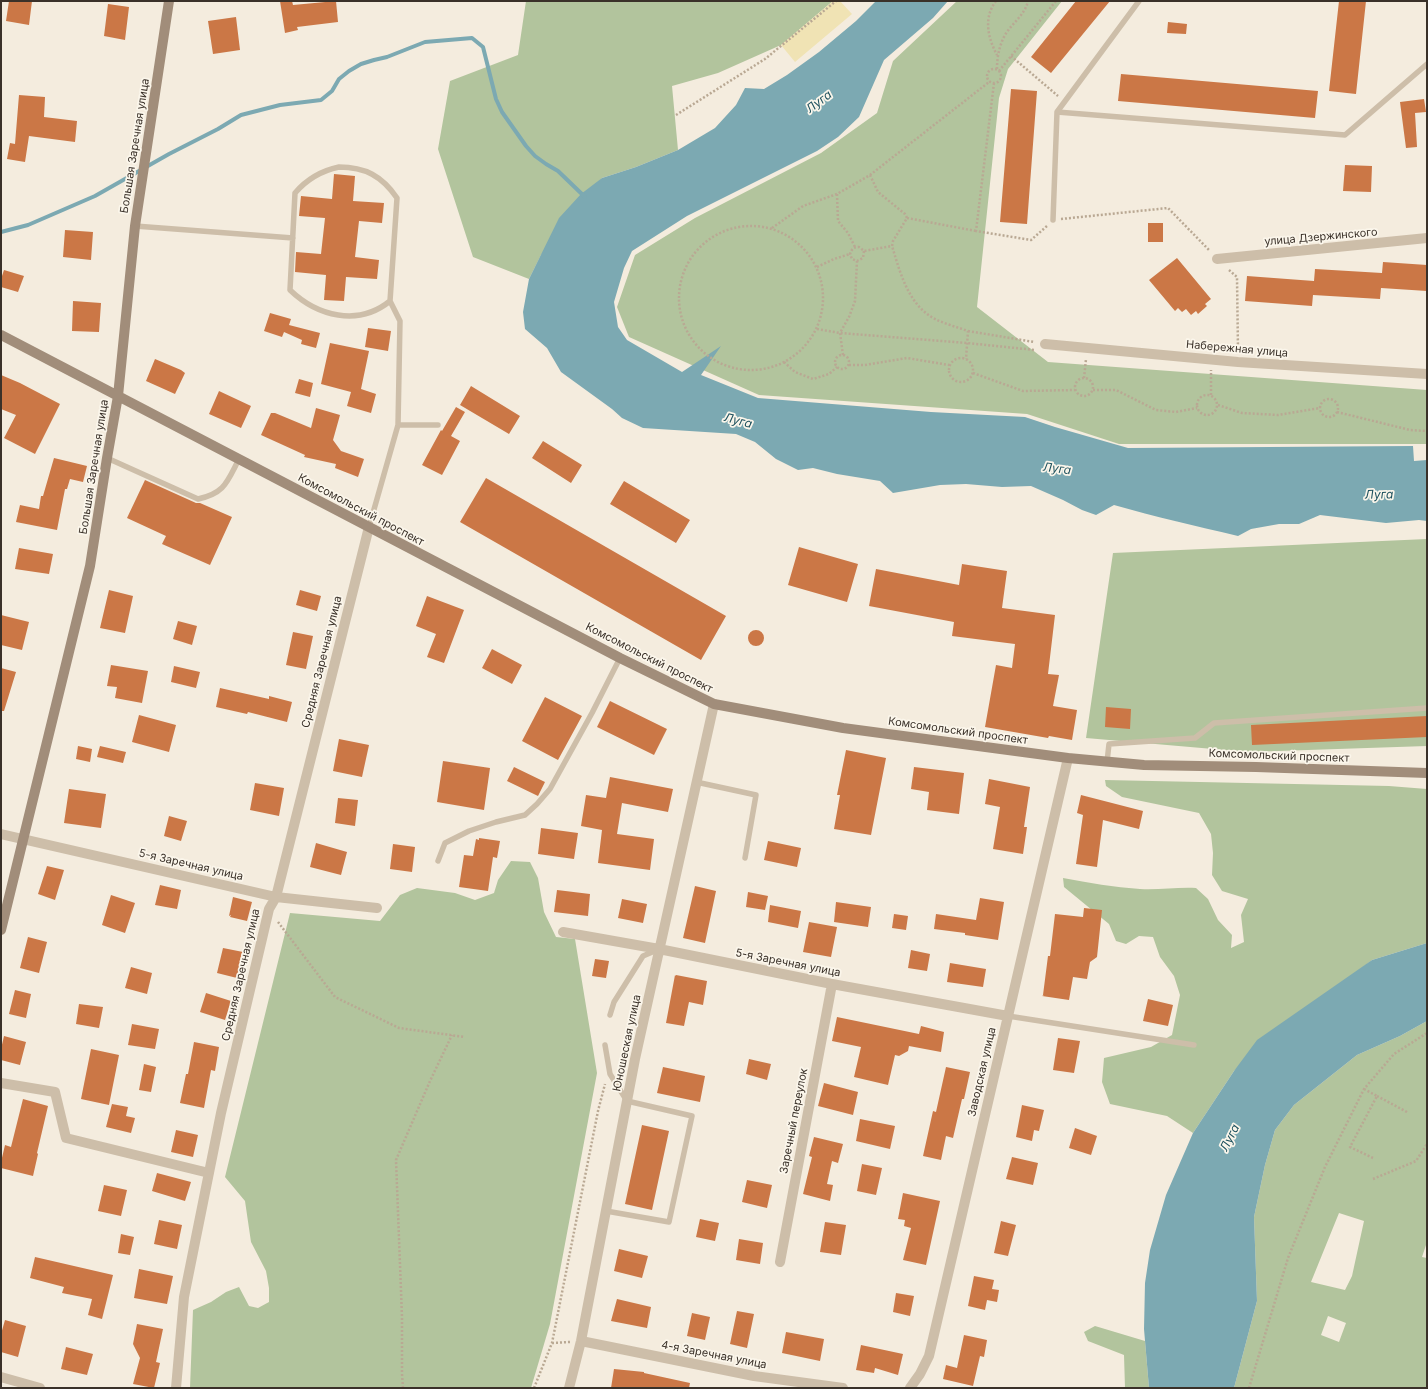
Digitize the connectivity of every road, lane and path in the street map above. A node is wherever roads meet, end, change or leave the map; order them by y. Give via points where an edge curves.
1 (169, 1) edge
2 (836, 1) edge
3 (996, 1) edge
4 (1028, 1) edge
5 (1056, 1) edge
6 (1139, 1) edge
7 (997, 56) junction
8 (1011, 56) junction
9 (1427, 64) edge
10 (998, 70) junction
11 (989, 82) junction
12 (994, 84) junction
13 (1065, 102) junction
14 (1057, 112) junction
15 (676, 115) dead end
16 (870, 175) junction
17 (837, 194) junction
18 (907, 218) junction
19 (1053, 220) junction
20 (135, 226) junction
21 (772, 228) junction
22 (976, 231) junction
23 (293, 238) junction
24 (1427, 238) edge
25 (892, 246) junction
26 (855, 247) junction
27 (864, 251) junction
28 (850, 254) junction
29 (1217, 259) junction
30 (858, 261) junction
31 (817, 268) junction
32 (390, 301) junction
33 (968, 331) junction
34 (1, 335) edge
35 (1045, 344) joint
36 (843, 355) junction
37 (1087, 355) dead end
38 (966, 359) junction
39 (784, 362) junction
40 (1238, 362) junction
41 (849, 365) junction
42 (949, 365) junction
43 (837, 366) junction
44 (1212, 367) dead end
45 (973, 373) junction
46 (1427, 374) edge
47 (1084, 378) junction
48 (1075, 390) junction
49 (1093, 390) junction
50 (1211, 395) junction
51 (118, 396) junction
52 (1218, 405) junction
53 (1197, 408) junction
54 (1320, 408) junction
55 (1337, 412) junction
56 (398, 425) junction
57 (438, 425) dead end
58 (1427, 431) edge
59 (107, 458) junction
60 (239, 459) junction
61 (369, 527) junction
62 (620, 658) junction
63 (714, 704) junction
64 (1427, 708) edge
65 (1068, 758) junction
66 (1107, 762) junction
67 (1427, 773) edge
68 (696, 782) junction
69 (1, 834) edge
70 (23, 838) junction
71 (744, 858) dead end
72 (438, 861) dead end
73 (276, 897) junction
74 (377, 908) dead end
75 (269, 909) junction
76 (1, 930) edge
77 (563, 932) dead end
78 (659, 949) junction
79 (832, 984) junction
80 (610, 1015) dead end
81 (1008, 1016) junction
82 (1427, 1033) edge
83 (452, 1035) junction
84 (465, 1037) dead end
85 (605, 1045) dead end
86 (1194, 1045) dead end
87 (610, 1074) junction
88 (1, 1083) edge
89 (1364, 1089) junction
90 (1377, 1096) junction
91 (627, 1101) junction
92 (1407, 1112) dead end
93 (1427, 1144) edge
94 (1373, 1158) dead end
95 (209, 1173) junction
96 (1373, 1179) dead end
97 (606, 1210) junction
98 (780, 1262) dead end
99 (581, 1341) junction
100 (552, 1342) junction
101 (1, 1376) edge
102 (40, 1388) edge
103 (176, 1388) edge
104 (403, 1388) edge
105 (534, 1388) edge
106 (569, 1388) edge
107 (843, 1388) edge
108 (910, 1388) edge
109 (1249, 1388) edge

1 - 20 main road, Большая Заречная улица
2 - 15 path via 765,59
3 - 7 path via 989,12 988,27
4 - 7 path via 1026,8 1005,36
5 - 8 path
6 - 13 lane
7 - 10 path
8 - 10 path
8 - 13 path
9 - 14 lane via 1345,135
10 - 11 path via 988,71 986,77
10 - 12 path via 1001,78
11 - 12 path
11 - 16 path
12 - 22 path
13 - 14 lane
14 - 19 lane
16 - 17 path
16 - 18 path via 878,192
17 - 21 path via 803,206
17 - 26 path via 838,220
18 - 22 path
18 - 25 path
19 - 22 path via 1031,240
19 - 29 path via 1168,208
20 - 23 lane
20 - 51 main road, Большая Заречная улица
21 - 31 path via 791,237 806,250
21 - 39 path via 748,225 724,231 703,244 688,263 680,286 680,310 688,333 704,352 724,365 744,370 764,369
23 - 32 lane via 290,290 306,304 326,312 348,316 370,312
23 - 32 lane via 295,193 310,178 339,167 359,169 377,176 397,198
24 - 29 street, улица Дзержинского
25 - 27 path
25 - 33 path via 902,278 921,308 935,319
26 - 27 path
26 - 28 path
27 - 30 path via 863,258
28 - 30 path via 852,259
28 - 31 path
29 - 40 path via 1237,277
30 - 36 path via 856,301 840,333
31 - 39 path via 823,288 823,309 817,329 797,354
32 - 56 lane via 400,321
33 - 35 path
33 - 38 path
34 - 51 main road, Комсомольский проспект
35 - 40 street, Набережная улица
36 - 41 path via 849,359
36 - 43 path via 836,359
37 - 47 path
38 - 42 path via 955,359
38 - 45 path via 970,362
39 - 43 path via 795,372 813,379 829,374
40 - 46 street, Набережная улица
41 - 42 path via 908,358
41 - 43 path via 843,369
42 - 45 path via 949,373 956,381 966,381
44 - 50 path
45 - 48 path via 1023,391
47 - 48 path via 1079,379
47 - 49 path via 1093,383
48 - 49 path via 1079,395 1086,396
49 - 53 path via 1116,390 1156,410 1176,412
50 - 52 path
50 - 53 path via 1202,396
51 - 59 main road, Большая Заречная улица
51 - 60 main road, Комсомольский проспект
52 - 53 path via 1215,412 1208,416 1201,414
52 - 54 path via 1242,413 1278,416
54 - 55 path via 1322,414 1327,417
54 - 55 path via 1326,400 1331,400 1338,407
55 - 58 path via 1410,430
56 - 57 lane
56 - 61 lane
59 - 60 lane via 198,499 220,491 228,482
59 - 70 main road, Большая Заречная улица via 90,566
60 - 61 main road, Комсомольский проспект
61 - 62 main road, Комсомольский проспект
61 - 73 street, Средняя Заречная улица
62 - 63 main road, Комсомольский проспект
62 - 72 lane via 550,789 525,814 469,831 445,843
63 - 65 main road, Комсомольский проспект via 843,728
63 - 68 street, Юношеская улица
64 - 66 lane via 1214,722 1195,738 1109,744
65 - 66 main road, Комсомольский проспект
65 - 81 street, Заводская улица
66 - 67 main road, Комсомольский проспект
68 - 71 lane via 756,795
68 - 78 street, Юношеская улица
69 - 70 street, 5-я Заречная улица
70 - 73 street, 5-я Заречная улица
70 - 76 main road, Большая Заречная улица
73 - 74 street, 5-я Заречная улица
73 - 75 street, Средняя Заречная улица
75 - 83 path via 335,997 399,1028
75 - 95 street, Средняя Заречная улица
77 - 78 street, 5-я Заречная улица
78 - 79 street, 5-я Заречная улица
78 - 80 lane via 643,956 614,1002
78 - 91 street, Юношеская улица
79 - 81 street, 5-я Заречная улица
79 - 98 street, Заречный переулок
81 - 86 lane
81 - 108 street, Заводская улица via 929,1356
82 - 89 path via 1394,1054
83 - 84 path
83 - 104 path via 396,1160
85 - 87 lane
87 - 91 lane
87 - 100 path via 604,1085 598,1111
88 - 95 street via 55,1092 66,1138
89 - 90 path
89 - 109 path via 1325,1167 1288,1258
90 - 92 path
90 - 94 path via 1350,1147
91 - 97 street, Юношеская улица
91 - 97 lane via 692,1116 669,1222
93 - 96 path via 1416,1161
95 - 103 street, Средняя Заречная улица via 184,1297
97 - 99 street, Юношеская улица
99 - 100 path
99 - 106 street, Юношеская улица
99 - 107 street, 4-я Заречная улица via 754,1376
100 - 105 path
101 - 102 street

